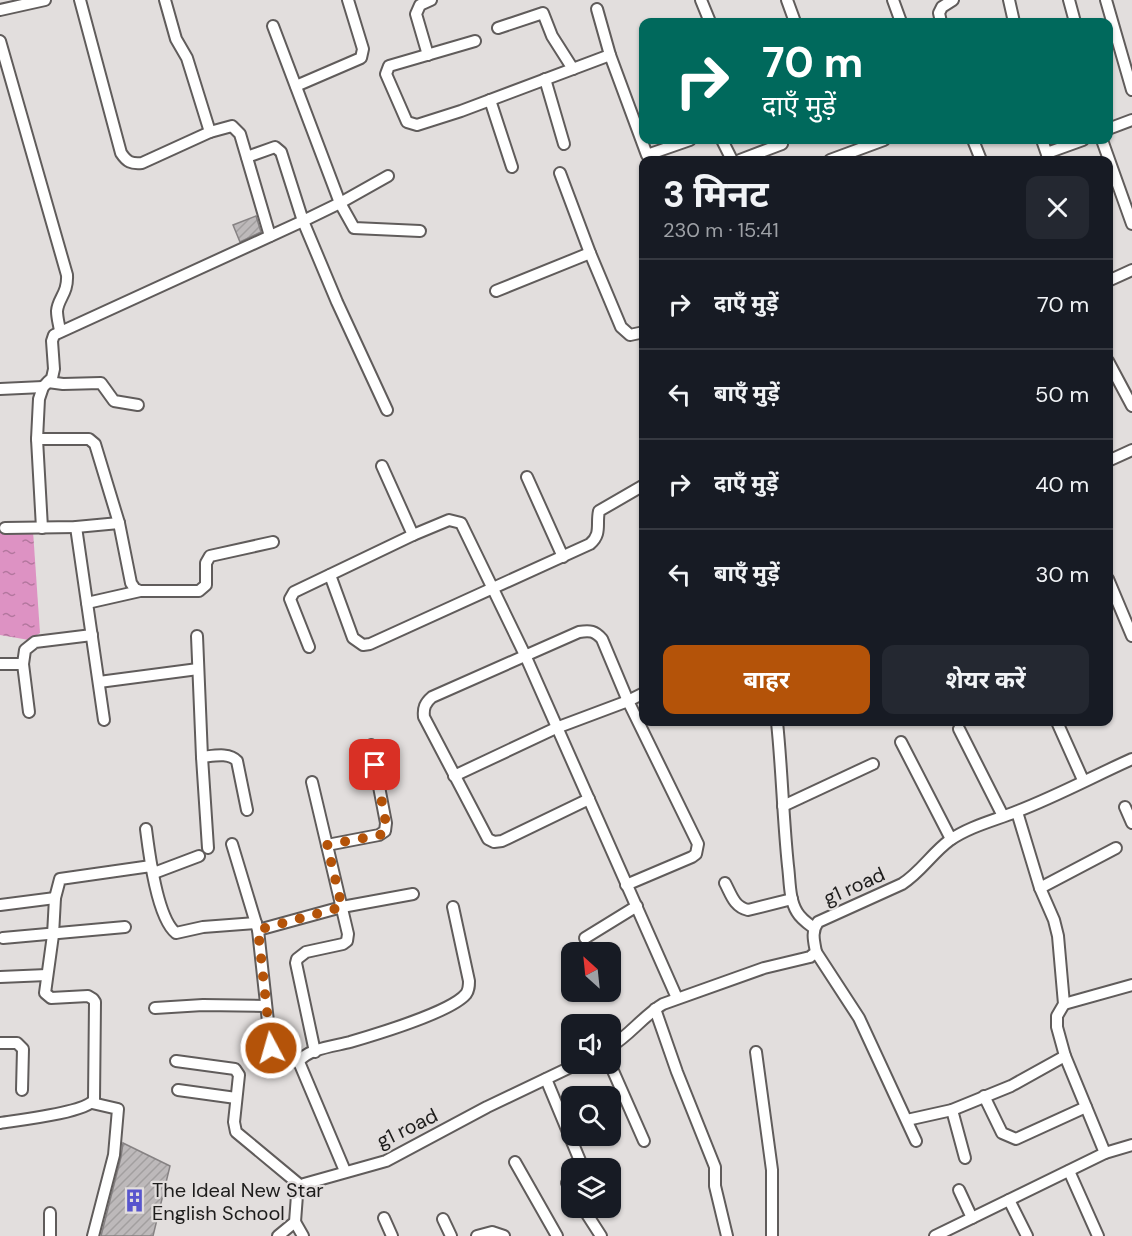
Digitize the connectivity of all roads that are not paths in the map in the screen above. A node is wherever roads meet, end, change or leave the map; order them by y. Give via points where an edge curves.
1 (45, 0) edge
2 (80, 0) edge
3 (165, 0) edge
4 (348, 0) edge
5 (431, 0) edge
6 (701, 0) edge
7 (787, 0) edge
8 (893, 0) edge
9 (953, 0) edge
10 (1009, 0) edge
11 (1069, 0) edge
12 (1106, 0) edge
13 (597, 9) dead end
14 (0, 10) edge
15 (708, 18) edge
16 (794, 18) edge
17 (900, 18) edge
18 (940, 18) edge
19 (1013, 18) edge
20 (1075, 18) edge
21 (1111, 18) edge
22 (1113, 24) edge
23 (273, 26) dead end
24 (498, 28) dead end
25 (0, 40) edge
26 (475, 41) dead end
27 (428, 55) junction
28 (610, 55) junction
29 (573, 69) junction
30 (545, 79) junction
31 (296, 86) junction
32 (1132, 90) edge
33 (490, 100) junction
34 (1132, 120) edge
35 (1113, 127) edge
36 (210, 132) junction
37 (639, 136) edge
38 (564, 144) dead end
39 (680, 144) edge
40 (782, 144) dead end
41 (873, 144) edge
42 (1075, 144) edge
43 (652, 156) edge
44 (750, 156) edge
45 (841, 156) edge
46 (1050, 156) edge
47 (247, 157) junction
48 (512, 167) dead end
49 (1113, 171) edge
50 (560, 173) dead end
51 (388, 176) dead end
52 (340, 203) junction
53 (303, 221) junction
54 (1132, 224) edge
55 (420, 231) dead end
56 (270, 236) junction
57 (590, 253) junction
58 (1132, 270) edge
59 (1113, 279) edge
60 (496, 291) dead end
61 (60, 331) junction
62 (639, 333) edge
63 (1113, 370) edge
64 (45, 384) junction
65 (0, 389) edge
66 (138, 405) dead end
67 (1132, 406) edge
68 (387, 410) dead end
69 (37, 439) junction
70 (1132, 450) edge
71 (1113, 459) edge
72 (382, 466) dead end
73 (527, 477) dead end
74 (639, 488) edge
75 (119, 523) junction
76 (76, 527) junction
77 (5, 528) dead end
78 (42, 528) junction
79 (413, 535) junction
80 (273, 542) dead end
81 (563, 557) junction
82 (330, 575) junction
83 (494, 588) junction
84 (140, 591) junction
85 (1113, 591) edge
86 (87, 603) junction
87 (92, 635) junction
88 (197, 636) dead end
89 (1132, 636) edge
90 (309, 647) dead end
91 (525, 655) junction
92 (0, 664) edge
93 (23, 664) junction
94 (198, 669) junction
95 (99, 682) junction
96 (639, 696) edge
97 (628, 701) junction
98 (29, 711) dead end
99 (104, 720) dead end
100 (639, 723) edge
101 (640, 726) edge
102 (777, 726) edge
103 (1059, 726) edge
104 (556, 728) junction
105 (959, 729) dead end
106 (901, 742) dead end
107 (371, 745) dead end
108 (202, 757) junction
109 (1132, 759) edge
110 (873, 764) dead end
111 (454, 776) junction
112 (1083, 780) junction
113 (312, 782) dead end
114 (589, 799) junction
115 (783, 806) junction
116 (1125, 807) dead end
117 (247, 810) dead end
118 (1017, 812) junction
119 (1003, 816) junction
120 (1132, 823) edge
121 (146, 829) dead end
122 (951, 839) junction
123 (232, 844) dead end
124 (327, 845) junction
125 (208, 848) dead end
126 (1116, 848) dead end
127 (200, 856) dead end
128 (151, 866) junction
129 (725, 882) dead end
130 (626, 885) junction
131 (1040, 888) junction
132 (413, 894) dead end
133 (55, 898) junction
134 (792, 899) junction
135 (0, 905) edge
136 (637, 906) junction
137 (342, 907) junction
138 (453, 907) dead end
139 (257, 926) junction
140 (125, 927) dead end
141 (814, 928) junction
142 (53, 935) junction
143 (3, 938) dead end
144 (585, 938) dead end
145 (816, 952) junction
146 (47, 975) junction
147 (0, 977) edge
148 (1132, 985) edge
149 (677, 998) junction
150 (1064, 1004) junction
151 (266, 1006) junction
152 (154, 1008) dead end
153 (655, 1009) junction
154 (621, 1041) edge
155 (0, 1043) edge
156 (315, 1052) junction
157 (756, 1052) dead end
158 (1065, 1056) junction
159 (176, 1061) dead end
160 (299, 1062) junction
161 (561, 1071) edge
162 (614, 1074) edge
163 (546, 1078) junction
164 (22, 1090) dead end
165 (178, 1090) dead end
166 (984, 1096) junction
167 (237, 1098) junction
168 (92, 1103) junction
169 (1086, 1107) junction
170 (952, 1110) junction
171 (907, 1120) junction
172 (0, 1123) edge
173 (644, 1141) dead end
174 (916, 1142) dead end
175 (1132, 1145) edge
176 (1105, 1153) junction
177 (579, 1158) edge
178 (965, 1158) dead end
179 (515, 1162) dead end
180 (345, 1171) junction
181 (1069, 1171) junction
182 (301, 1186) junction
183 (959, 1190) dead end
184 (1010, 1200) junction
185 (50, 1213) dead end
186 (384, 1218) dead end
187 (589, 1218) edge
188 (972, 1218) junction
189 (443, 1219) dead end
190 (295, 1222) junction
191 (50, 1236) edge
192 (93, 1236) edge
193 (278, 1236) edge
194 (303, 1236) edge
195 (392, 1236) edge
196 (451, 1236) edge
197 (477, 1236) edge
198 (504, 1236) edge
199 (557, 1236) edge
200 (601, 1236) edge
201 (727, 1236) edge
202 (772, 1236) edge
203 (935, 1236) edge
204 (1027, 1236) edge
205 (1098, 1236) edge

1 - 14 street
2 - 36 street via 126,160 142,163
3 - 36 street
4 - 31 street via 363,49 361,58
5 - 27 street via 420,5 416,14
6 - 15 street
7 - 16 street
8 - 17 street
9 - 18 street via 942,7
10 - 19 street
11 - 20 street
12 - 21 street
13 - 28 street
22 - 32 street
23 - 31 street
24 - 29 street via 543,13
25 - 61 street via 67,275 65,295 57,310
26 - 27 street
27 - 33 street via 387,70 407,122 417,125
28 - 29 street
28 - 37 street
29 - 30 street
30 - 33 street
30 - 38 street
31 - 52 street
33 - 48 street
34 - 35 street
36 - 47 street via 227,126 236,129
39 - 43 street
40 - 44 street
41 - 45 street
42 - 46 street
47 - 53 street via 279,149
47 - 56 street
49 - 54 street
50 - 57 street
51 - 52 street
52 - 53 street
52 - 55 street via 354,228
53 - 56 street
53 - 68 street
56 - 61 street
57 - 60 street
57 - 62 street via 621,327 630,335
58 - 59 street
61 - 64 street via 53,337 52,378
63 - 67 street
64 - 65 street
64 - 66 street via 98,382 114,401
64 - 69 street via 39,399
69 - 75 street via 89,439 95,444
69 - 78 street
70 - 71 street
72 - 79 street
73 - 81 street
74 - 81 street via 603,507 597,515 596,540
75 - 76 street
75 - 84 street via 131,583
76 - 78 street
76 - 86 street
77 - 78 street
79 - 82 street
79 - 83 street via 449,520 461,523
80 - 84 street via 210,556 206,563 206,585 198,591
81 - 83 street
82 - 83 street via 353,638 363,645
82 - 90 street via 294,592 290,599
83 - 91 street
84 - 86 street
85 - 89 street
86 - 87 street
87 - 93 street via 35,642 25,650
87 - 95 street
88 - 94 street
91 - 97 street via 579,632 596,632
91 - 104 street
91 - 111 street via 427,702 424,717
92 - 93 street
93 - 98 street
94 - 95 street
94 - 108 street
95 - 99 street
96 - 97 street
97 - 100 street
97 - 104 street
101 - 130 street via 698,849 692,857
102 - 115 street
103 - 112 street
104 - 111 street
104 - 114 street
105 - 119 street
106 - 122 street
107 - 124 street via 385,831
108 - 117 street via 230,755 237,761
108 - 125 street
109 - 112 street, g1 road
110 - 115 street
111 - 114 street via 484,834 494,842
112 - 118 street, g1 road
113 - 124 street
114 - 130 street
115 - 134 street
116 - 120 street
118 - 119 street, g1 road
118 - 131 street
119 - 122 street, g1 road
121 - 128 street
122 - 141 street, g1 road via 902,884 818,922
123 - 139 street
124 - 137 street
126 - 131 street
127 - 128 street via 154,873
128 - 133 street via 63,877 57,883
128 - 139 street via 176,933 203,927
129 - 134 street via 742,909
130 - 136 street
131 - 150 street via 1058,936
132 - 137 street
133 - 135 street
133 - 142 street
134 - 141 street via 802,920
136 - 144 street
136 - 149 street
137 - 139 street
137 - 156 street via 347,941 302,953 296,963
138 - 156 street via 469,981 466,994 444,1008 383,1032
139 - 151 street
140 - 142 street
141 - 145 street, g1 road
142 - 143 street
142 - 146 street
145 - 149 street
145 - 171 street via 859,1018
146 - 147 street
146 - 168 street via 47,997 88,996 95,1002
148 - 150 street
149 - 153 street
150 - 158 street via 1057,1016 1057,1027
151 - 152 street
151 - 160 street via 273,1055
153 - 154 street
153 - 201 street via 715,1167 715,1186
155 - 164 street via 17,1043 23,1049
156 - 160 street
157 - 202 street via 772,1170
158 - 166 street
158 - 169 street
159 - 167 street via 235,1069 240,1075
160 - 180 street
161 - 163 street, g1 road
162 - 173 street
163 - 177 street
163 - 180 street, g1 road via 386,1161
165 - 167 street
166 - 169 street via 1002,1133 1016,1139
166 - 170 street
167 - 182 street via 236,1132
168 - 172 street
168 - 192 street via 118,1109 114,1155
169 - 176 street
170 - 171 street
170 - 178 street
171 - 174 street
175 - 176 street
176 - 181 street
179 - 199 street
180 - 182 street, g1 road
181 - 184 street
181 - 205 street
182 - 190 street
183 - 188 street
184 - 188 street
184 - 204 street
185 - 191 street
186 - 195 street
187 - 200 street
188 - 203 street
189 - 196 street
190 - 193 street
190 - 194 street
197 - 198 street via 492,1232

